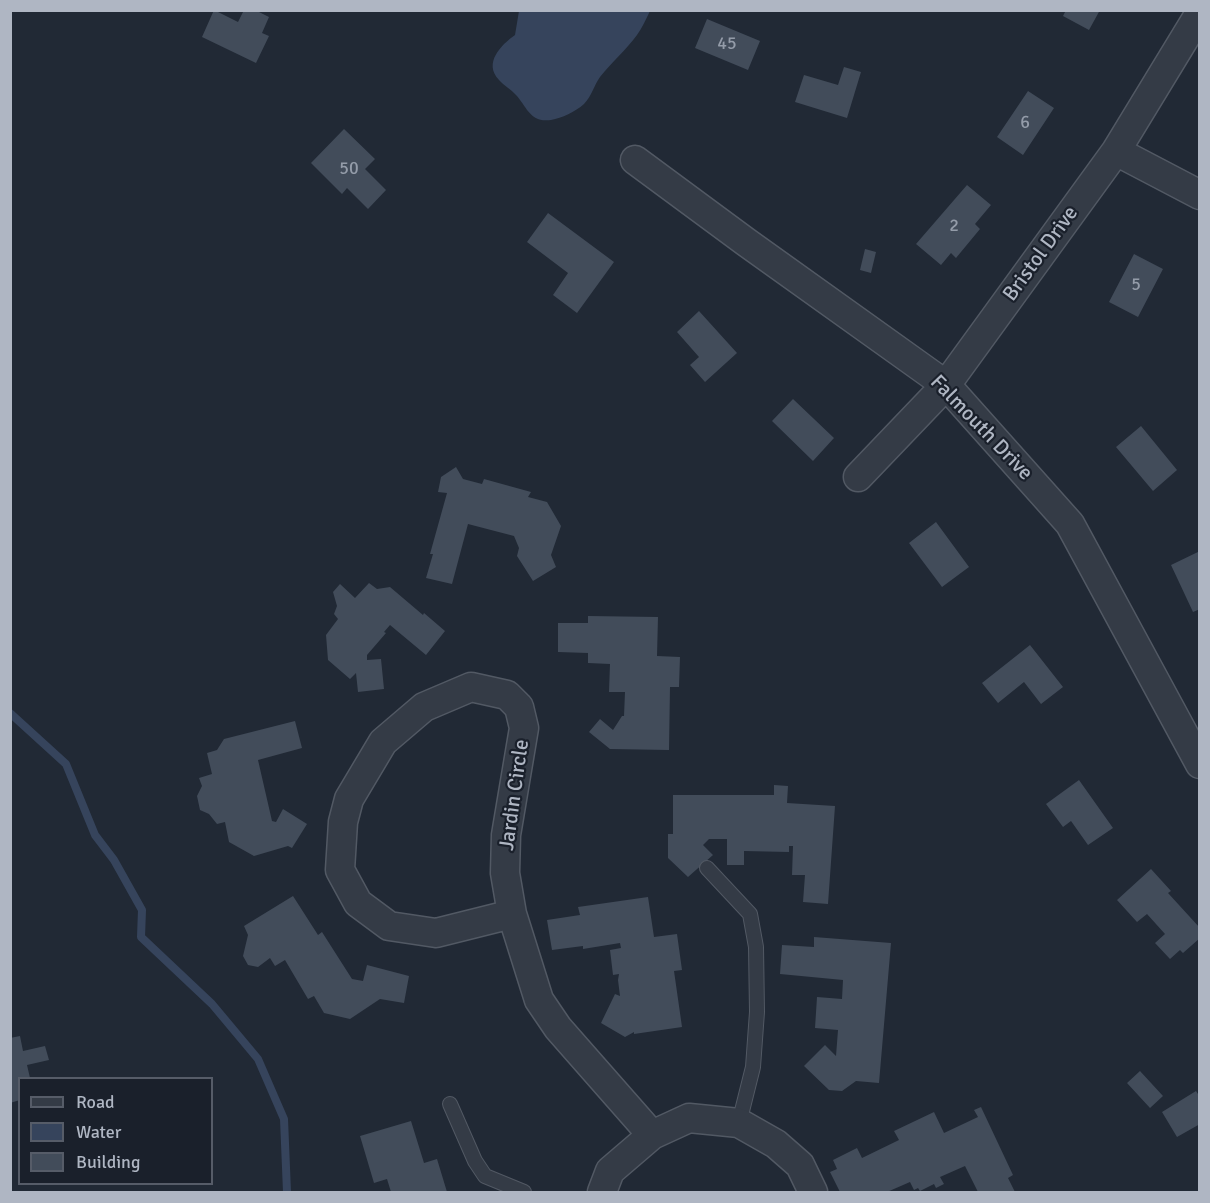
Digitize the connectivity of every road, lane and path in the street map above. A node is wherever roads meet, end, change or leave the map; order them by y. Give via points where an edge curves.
1 (1200, 13) edge
2 (1116, 151) junction
3 (635, 160) dead end
4 (1200, 195) edge
5 (946, 385) junction
6 (858, 477) dead end
7 (1200, 764) edge
8 (707, 868) dead end
9 (512, 914) junction
10 (450, 1104) dead end
11 (739, 1123) junction
12 (652, 1135) junction
13 (524, 1192) edge
14 (603, 1192) edge
15 (813, 1192) edge

1 - 2 street, Bristol Drive
2 - 4 street
2 - 5 street, Bristol Drive
3 - 5 street, Falmouth Drive
5 - 6 street, Bristol Drive
5 - 7 street, Falmouth Drive via 1071,524
8 - 11 lane via 750,914 756,947 753,1067
9 - 9 street, Jardin Circle via 506,835 524,728 519,708 507,695 471,687 424,707 383,742 349,799 343,822 340,870 358,903 389,926 436,933
9 - 12 street, Jardin Circle via 538,1000
10 - 13 lane via 475,1161 486,1176
11 - 12 street via 689,1118
11 - 15 street via 776,1144 800,1165
12 - 14 street via 610,1171

